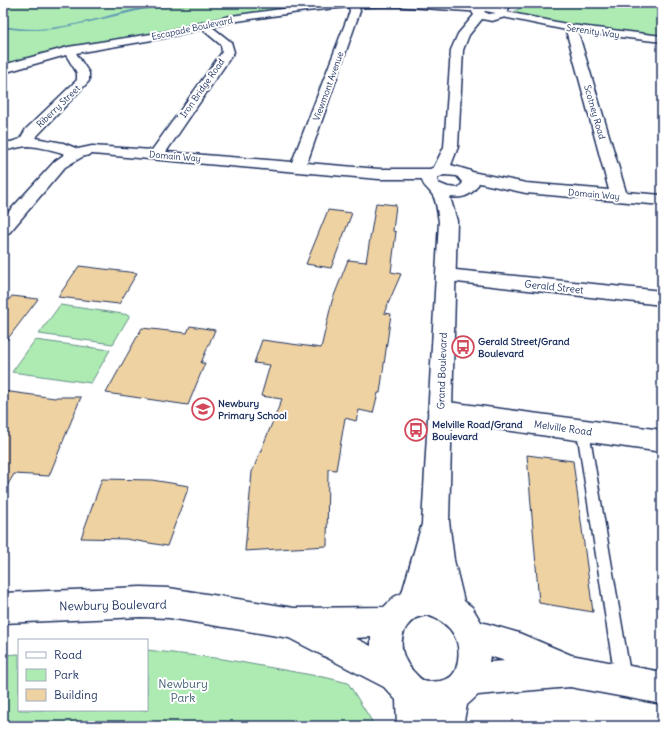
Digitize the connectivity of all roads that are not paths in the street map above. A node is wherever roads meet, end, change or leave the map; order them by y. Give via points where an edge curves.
1 (354, 4) edge
2 (481, 11) junction
3 (500, 11) edge
4 (205, 26) junction
5 (571, 28) junction
6 (468, 29) junction
7 (662, 39) edge
8 (68, 50) junction
9 (3, 69) edge
10 (28, 141) junction
11 (3, 146) edge
12 (451, 147) junction
13 (77, 154) junction
14 (156, 155) junction
15 (298, 168) junction
16 (435, 180) junction
17 (465, 182) junction
18 (619, 196) junction
19 (662, 200) edge
20 (448, 221) junction
21 (3, 229) edge
22 (446, 276) junction
23 (662, 298) edge
24 (440, 412) junction
25 (583, 431) junction
26 (662, 441) edge
27 (435, 521) junction
28 (415, 602) junction
29 (3, 608) edge
30 (451, 608) junction
31 (390, 622) junction
32 (294, 623) junction
33 (471, 635) junction
34 (571, 671) junction
35 (623, 681) junction
36 (403, 684) junction
37 (662, 688) edge
38 (456, 700) edge
39 (414, 726) edge

1 - 2 street, Escapade Boulevard via 398,3
1 - 4 street, Escapade Boulevard via 290,10 231,19
1 - 15 street, Viewmont Avenue via 355,11
2 - 3 street, Escapade Boulevard
2 - 3 street
2 - 6 street
3 - 5 street, Serenity Way via 524,19
3 - 6 street
4 - 8 street, Escapade Boulevard
4 - 14 street, Iron Bridge Road via 227,44 228,52
5 - 7 street, Serenity Way
5 - 18 street, Scotney Road
6 - 12 street via 457,50
8 - 9 street, Escapade Boulevard
8 - 10 street, Riberry Street via 83,73 83,81 31,132
10 - 11 street, Riberry Street
10 - 13 street, Riberry Street via 58,146
12 - 16 street
12 - 17 street
13 - 14 street, Domain Way via 98,150
13 - 21 street, Domain Way via 60,164
14 - 15 street, Domain Way
15 - 16 street, Domain Way
16 - 17 street via 450,170
16 - 17 street via 453,193
16 - 20 street, Grand Boulevard
17 - 18 street, Domain Way
17 - 20 street, Grand Boulevard
18 - 19 street, Domain Way
20 - 22 street, Grand Boulevard
22 - 23 street, Gerald Street
22 - 24 street, Grand Boulevard
24 - 25 street, Melville Road
24 - 27 street, Grand Boulevard
25 - 26 street, Melville Road
25 - 35 lane
27 - 28 street, Grand Boulevard
27 - 30 street, Grand Boulevard via 440,560
28 - 30 street via 427,600
28 - 31 street via 397,612
29 - 32 street, Newbury Boulevard via 161,602
30 - 33 street via 459,615
31 - 32 street, Newbury Boulevard
31 - 36 street via 385,648 388,662
32 - 36 street, Newbury Boulevard
33 - 34 street via 519,649
33 - 38 street via 475,650 474,666
34 - 35 street
34 - 38 street via 522,677
35 - 37 street
36 - 38 street via 426,698
36 - 39 street

